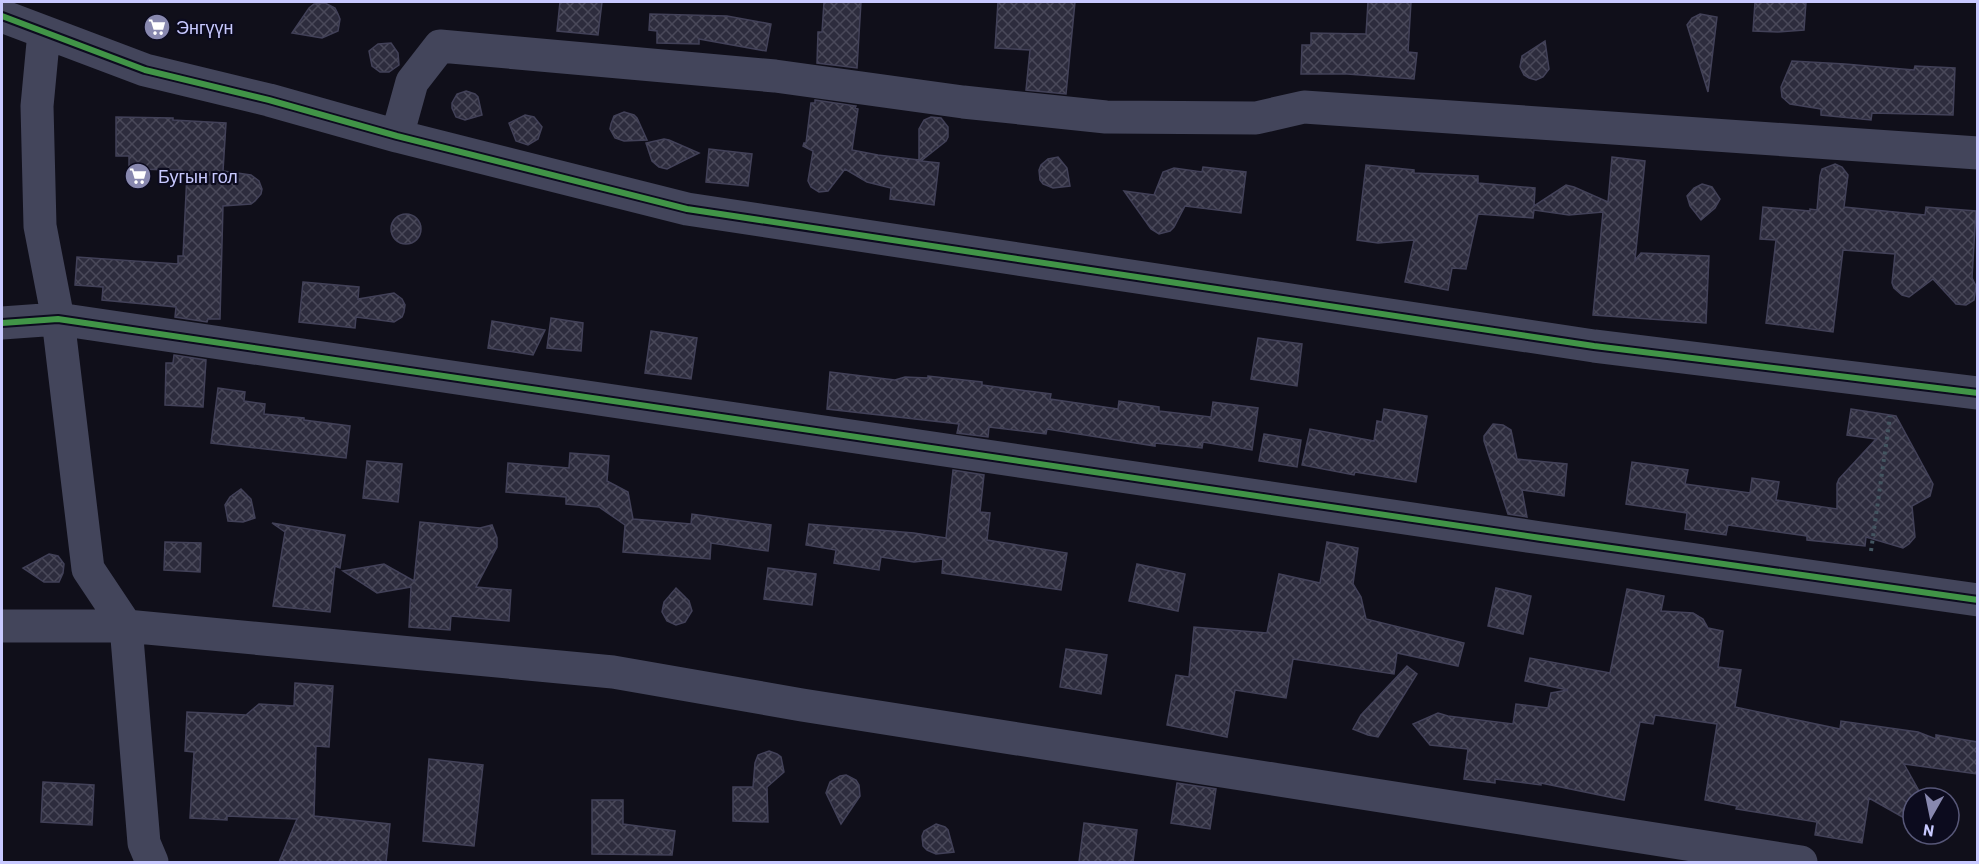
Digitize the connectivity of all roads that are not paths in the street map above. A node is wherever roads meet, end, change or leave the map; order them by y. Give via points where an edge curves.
1 (2, 16) edge
2 (45, 32) junction
3 (397, 136) junction
4 (1977, 153) edge
5 (58, 320) junction
6 (2, 323) edge
7 (1977, 393) edge
8 (1977, 600) edge
9 (2, 626) edge
10 (126, 626) junction
11 (152, 862) edge
12 (1801, 862) edge

1 - 2 street
2 - 3 street via 146,70
2 - 5 street via 37,106 40,226
3 - 4 street via 412,82 440,46 775,76 1106,117 1256,118 1304,107
3 - 7 street via 687,209 1594,346
5 - 6 street
5 - 8 street
5 - 10 street via 88,569
9 - 10 street
10 - 11 street via 144,843
10 - 12 street via 613,672

